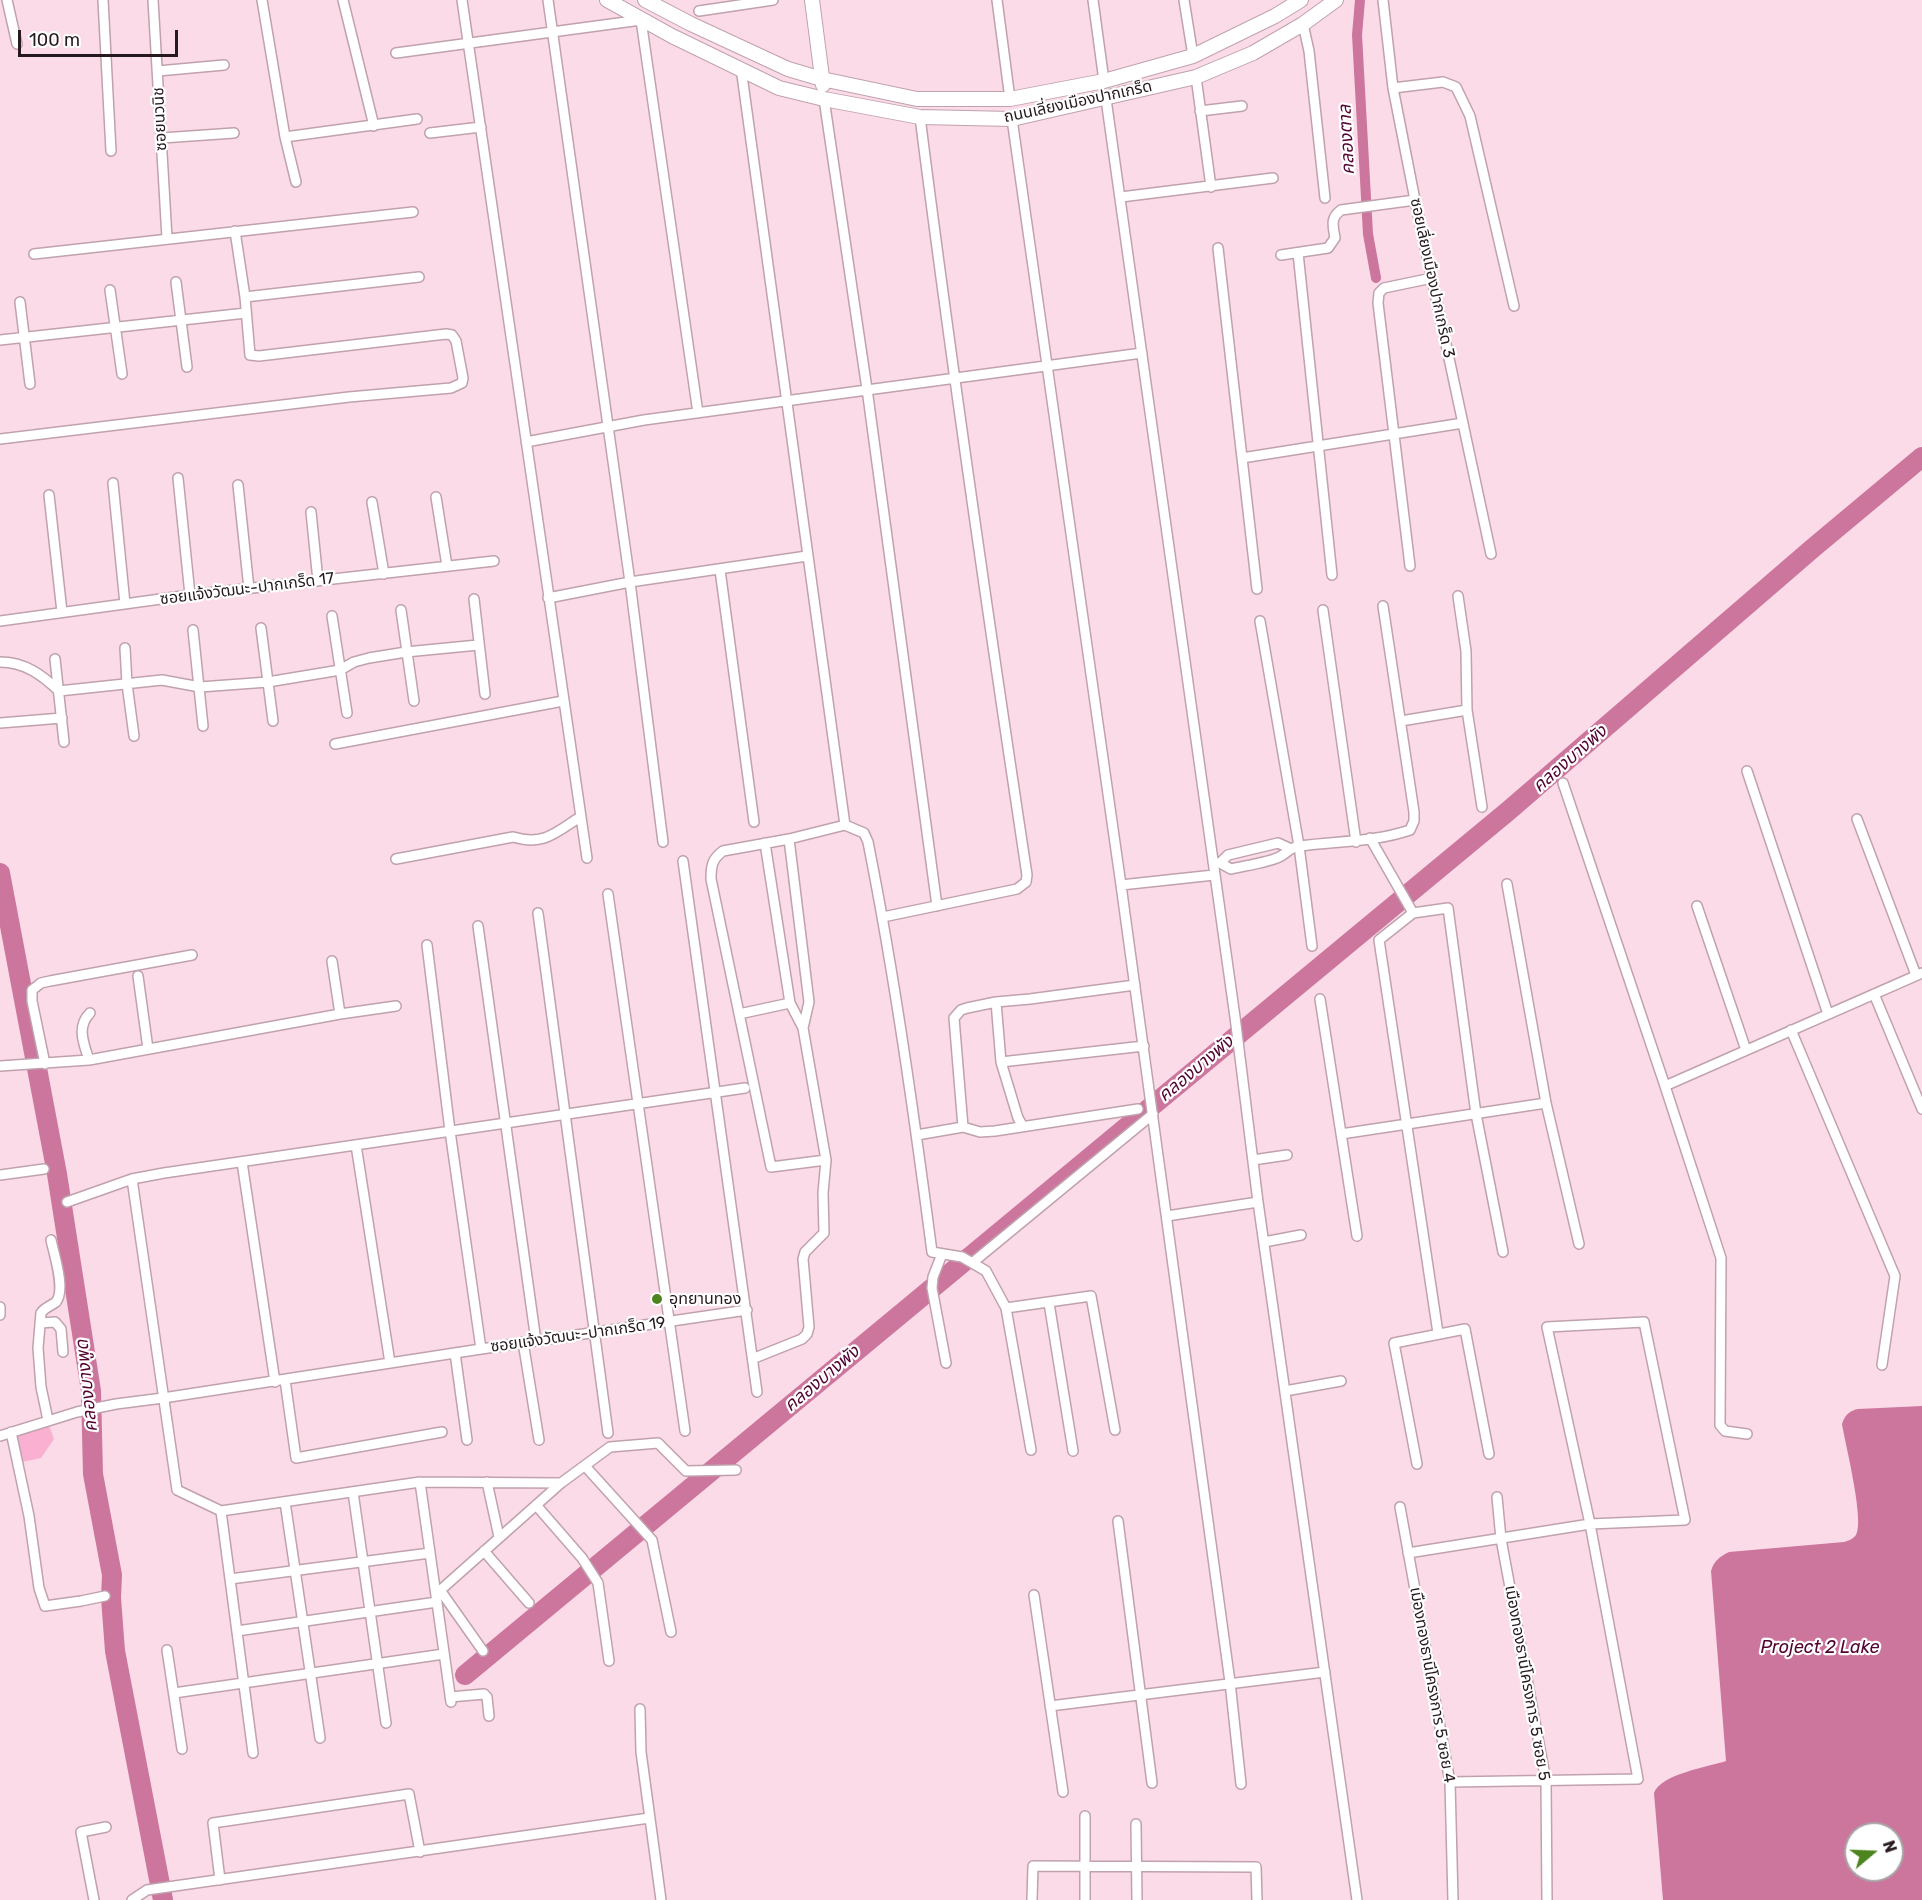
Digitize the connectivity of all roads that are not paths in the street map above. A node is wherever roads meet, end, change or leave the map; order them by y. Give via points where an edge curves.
1 (7, 0) edge
2 (103, 0) edge
3 (153, 0) edge
4 (262, 0) edge
5 (343, 0) edge
6 (462, 0) edge
7 (548, 0) edge
8 (607, 0) edge
9 (645, 0) edge
10 (773, 0) edge
11 (812, 0) edge
12 (997, 0) edge
13 (1093, 0) edge
14 (1184, 0) edge
15 (1301, 0) edge
16 (1336, 0) edge
17 (1383, 0) edge
18 (736, 3) edge
19 (699, 11) dead end
20 (641, 20) junction
21 (1303, 24) junction
22 (553, 31) junction
23 (17, 44) dead end
24 (469, 44) junction
25 (396, 53) dead end
26 (1193, 56) junction
27 (224, 65) dead end
28 (741, 68) junction
29 (158, 71) junction
30 (1196, 77) junction
31 (822, 79) junction
32 (1104, 81) junction
33 (1393, 88) junction
34 (825, 99) junction
35 (1010, 99) junction
36 (1106, 99) junction
37 (1242, 106) dead end
38 (1200, 111) junction
39 (920, 117) junction
40 (417, 119) dead end
41 (1012, 119) junction
42 (374, 126) junction
43 (481, 128) junction
44 (234, 133) dead end
45 (430, 133) dead end
46 (285, 137) junction
47 (162, 138) junction
48 (111, 151) dead end
49 (1273, 178) dead end
50 (296, 182) dead end
51 (1211, 187) junction
52 (1121, 197) junction
53 (1325, 198) dead end
54 (1415, 200) junction
55 (413, 212) dead end
56 (235, 231) junction
57 (167, 238) junction
58 (1218, 248) dead end
59 (1298, 253) junction
60 (34, 254) dead end
61 (1281, 255) dead end
62 (419, 277) dead end
63 (1432, 278) junction
64 (176, 282) dead end
65 (110, 290) dead end
66 (245, 297) junction
67 (20, 302) dead end
68 (1514, 306) dead end
69 (246, 313) junction
70 (181, 320) junction
71 (114, 327) junction
72 (24, 337) junction
73 (0, 340) edge
74 (1142, 353) junction
75 (1048, 365) junction
76 (187, 367) dead end
77 (122, 374) dead end
78 (955, 377) junction
79 (30, 384) dead end
80 (867, 389) junction
81 (786, 402) junction
82 (698, 413) junction
83 (1463, 423) junction
84 (607, 426) junction
85 (1393, 434) junction
86 (0, 439) edge
87 (526, 442) junction
88 (1319, 446) junction
89 (1242, 458) junction
90 (178, 478) dead end
91 (113, 483) dead end
92 (238, 485) dead end
93 (49, 495) dead end
94 (436, 496) dead end
95 (372, 502) dead end
96 (310, 512) dead end
97 (1491, 554) dead end
98 (807, 556) junction
99 (494, 561) dead end
100 (447, 566) junction
101 (1410, 566) dead end
102 (720, 570) junction
103 (384, 574) junction
104 (1332, 576) dead end
105 (318, 581) junction
106 (630, 582) junction
107 (249, 589) junction
108 (1257, 590) dead end
109 (190, 595) junction
110 (1458, 596) dead end
111 (548, 598) junction
112 (474, 599) dead end
113 (125, 604) junction
114 (1383, 606) dead end
115 (401, 610) dead end
116 (1323, 610) dead end
117 (63, 612) junction
118 (332, 616) dead end
119 (0, 621) edge
120 (1260, 621) dead end
121 (261, 628) dead end
122 (193, 630) dead end
123 (478, 645) junction
124 (125, 648) dead end
125 (406, 652) junction
126 (55, 658) dead end
127 (0, 662) edge
128 (340, 670) junction
129 (268, 682) junction
130 (127, 684) junction
131 (200, 687) junction
132 (59, 691) junction
133 (484, 694) dead end
134 (414, 701) dead end
135 (563, 701) junction
136 (1467, 710) junction
137 (347, 712) dead end
138 (62, 718) junction
139 (273, 721) dead end
140 (1401, 721) junction
141 (0, 723) edge
142 (203, 726) dead end
143 (134, 736) dead end
144 (64, 742) dead end
145 (335, 744) dead end
146 (1747, 771) dead end
147 (1563, 783) dead end
148 (1482, 807) dead end
149 (580, 818) junction
150 (1857, 819) dead end
151 (754, 822) dead end
152 (845, 825) junction
153 (1370, 838) junction
154 (789, 839) junction
155 (663, 842) dead end
156 (1356, 842) junction
157 (765, 843) junction
158 (1294, 847) junction
159 (587, 858) dead end
160 (396, 860) dead end
161 (683, 861) dead end
162 (1217, 862) junction
163 (1214, 876) junction
164 (1507, 884) dead end
165 (1121, 885) junction
166 (608, 894) dead end
167 (937, 906) junction
168 (1697, 906) dead end
169 (538, 913) dead end
170 (1413, 914) junction
171 (883, 917) junction
172 (478, 926) dead end
173 (428, 945) dead end
174 (1312, 946) dead end
175 (192, 954) dead end
176 (332, 961) dead end
177 (1919, 974) edge
178 (138, 976) dead end
179 (1135, 985) junction
180 (1874, 994) junction
181 (1320, 999) dead end
182 (996, 1002) junction
183 (790, 1003) junction
184 (396, 1006) dead end
185 (90, 1013) dead end
186 (340, 1014) junction
187 (740, 1014) junction
188 (1828, 1014) junction
189 (803, 1028) junction
190 (1791, 1030) junction
191 (1144, 1046) junction
192 (148, 1049) junction
193 (1746, 1050) junction
194 (89, 1060) junction
195 (1001, 1062) junction
196 (37, 1064) junction
197 (0, 1066) edge
198 (1665, 1086) junction
199 (745, 1088) dead end
200 (715, 1093) junction
201 (1546, 1102) junction
202 (639, 1103) junction
203 (1138, 1109) dead end
204 (1922, 1109) edge
205 (565, 1114) junction
206 (1153, 1114) junction
207 (1476, 1114) junction
208 (506, 1122) junction
209 (1406, 1123) junction
210 (1022, 1125) junction
211 (963, 1127) junction
212 (450, 1131) junction
213 (1341, 1134) junction
214 (917, 1135) junction
215 (356, 1145) junction
216 (1287, 1155) dead end
217 (826, 1160) junction
218 (1252, 1160) junction
219 (242, 1162) junction
220 (44, 1169) dead end
221 (0, 1174) edge
222 (132, 1179) junction
223 (67, 1202) dead end
224 (1258, 1202) junction
225 (1167, 1216) junction
226 (1301, 1235) dead end
227 (1357, 1236) dead end
228 (51, 1240) dead end
229 (1264, 1242) junction
230 (1579, 1244) dead end
231 (1503, 1252) dead end
232 (942, 1254) junction
233 (972, 1263) junction
234 (1049, 1303) junction
235 (0, 1307) edge
236 (1005, 1308) junction
237 (747, 1310) junction
238 (0, 1316) edge
239 (669, 1322) junction
240 (40, 1323) junction
241 (595, 1332) junction
242 (1438, 1333) junction
243 (536, 1341) junction
244 (523, 1342) junction
245 (482, 1348) junction
246 (63, 1352) dead end
247 (455, 1353) junction
248 (757, 1357) dead end
249 (390, 1363) junction
250 (946, 1363) dead end
251 (1882, 1365) dead end
252 (280, 1381) junction
253 (1341, 1381) dead end
254 (1285, 1391) junction
255 (757, 1392) dead end
256 (163, 1398) junction
257 (48, 1420) junction
258 (1115, 1430) dead end
259 (685, 1431) dead end
260 (11, 1432) junction
261 (442, 1432) dead end
262 (608, 1433) dead end
263 (1747, 1434) dead end
264 (0, 1436) edge
265 (467, 1440) dead end
266 (539, 1440) dead end
267 (1031, 1450) dead end
268 (1073, 1451) dead end
269 (1490, 1454) dead end
270 (1417, 1464) dead end
271 (585, 1466) junction
272 (736, 1470) dead end
273 (420, 1482) junction
274 (488, 1482) junction
275 (561, 1483) junction
276 (354, 1492) junction
277 (1497, 1497) dead end
278 (285, 1502) junction
279 (536, 1505) junction
280 (1400, 1507) dead end
281 (221, 1511) junction
282 (1118, 1521) dead end
283 (1590, 1524) junction
284 (499, 1538) junction
285 (1501, 1539) junction
286 (484, 1551) junction
287 (430, 1553) junction
288 (1408, 1553) junction
289 (364, 1562) junction
290 (295, 1570) junction
291 (230, 1579) junction
292 (438, 1595) junction
293 (1034, 1595) dead end
294 (105, 1596) dead end
295 (529, 1603) dead end
296 (370, 1612) junction
297 (303, 1622) junction
298 (237, 1631) junction
299 (671, 1632) dead end
300 (167, 1650) dead end
301 (483, 1651) dead end
302 (444, 1654) junction
303 (609, 1661) dead end
304 (378, 1663) junction
305 (1325, 1672) junction
306 (310, 1673) junction
307 (244, 1682) junction
308 (1230, 1682) junction
309 (174, 1693) junction
310 (1142, 1695) junction
311 (1050, 1706) junction
312 (640, 1709) dead end
313 (489, 1716) dead end
314 (386, 1723) dead end
315 (320, 1738) dead end
316 (182, 1749) dead end
317 (253, 1753) dead end
318 (1546, 1781) junction
319 (1450, 1782) junction
320 (1152, 1783) dead end
321 (1241, 1784) dead end
322 (1063, 1792) dead end
323 (1085, 1816) dead end
324 (649, 1818) junction
325 (1136, 1824) dead end
326 (106, 1827) dead end
327 (420, 1852) junction
328 (1085, 1865) junction
329 (1136, 1865) junction
330 (220, 1880) junction
331 (94, 1900) edge
332 (132, 1900) edge
333 (661, 1900) edge
334 (1032, 1900) edge
335 (1084, 1900) edge
336 (1137, 1900) edge
337 (1257, 1900) edge
338 (1357, 1900) edge
339 (1453, 1900) edge
340 (1547, 1900) edge

1 - 23 street
2 - 48 street
3 - 29 street, ซอยนวนิช
4 - 46 street
5 - 42 street
6 - 24 street
7 - 22 street
8 - 20 main road, ถนนเลี่ยงเมืองปากเกร็ด
9 - 31 main road, ถนนเลี่ยงเมืองปากเกร็ด via 788,69
10 - 18 street
11 - 31 main road
12 - 35 street
13 - 32 street
14 - 26 street
15 - 26 main road, ถนนเลี่ยงเมืองปากเกร็ด
16 - 21 main road, ถนนเลี่ยงเมืองปากเกร็ด
17 - 33 street, ซอยเลี่ยงเมืองปากเกร็ด 3
18 - 19 street
20 - 22 street
20 - 28 main road, ถนนเลี่ยงเมืองปากเกร็ด
20 - 82 street
21 - 30 main road, ถนนเลี่ยงเมืองปากเกร็ด via 1253,53
21 - 53 street
22 - 24 street
22 - 84 street
24 - 25 street
24 - 43 street
26 - 32 main road, ถนนเลี่ยงเมืองปากเกร็ด
27 - 29 street
28 - 34 main road, ถนนเลี่ยงเมืองปากเกร็ด via 779,88
28 - 81 street
29 - 47 street, ซอยนวนิช
30 - 36 main road, ถนนเลี่ยงเมืองปากเกร็ด
30 - 38 street
31 - 34 main road
31 - 35 main road, ถนนเลี่ยงเมืองปากเกร็ด via 917,99
32 - 35 main road, ถนนเลี่ยงเมืองปากเกร็ด
33 - 54 street, ซอยเลี่ยงเมืองปากเกร็ด 3
33 - 68 street via 1443,82 1456,87 1470,117
34 - 39 main road, ถนนเลี่ยงเมืองปากเกร็ด
34 - 80 street
36 - 41 main road, ถนนเลี่ยงเมืองปากเกร็ด
36 - 52 street
37 - 38 street
38 - 51 street
39 - 41 main road, ถนนเลี่ยงเมืองปากเกร็ด
39 - 78 street
40 - 42 street
41 - 75 street
42 - 46 street
43 - 45 street
43 - 87 street
44 - 47 street
46 - 50 street
47 - 57 street, ซอยนวนิช
49 - 51 street
51 - 52 street
52 - 74 street
54 - 59 street via 1341,210 1333,220 1332,244 1323,250
54 - 63 street, ซอยเลี่ยงเมืองปากเกร็ด 3
55 - 56 street
56 - 57 street
56 - 66 street
57 - 60 street
58 - 89 street
59 - 61 street
59 - 88 street
62 - 66 street
63 - 83 street, ซอยเลี่ยงเมืองปากเกร็ด 3
63 - 85 street via 1384,288 1379,293
64 - 70 street
65 - 71 street
66 - 69 street
67 - 72 street
69 - 70 street
69 - 86 street via 250,355 259,356 452,335 462,382 451,388
70 - 71 street
70 - 76 street
71 - 72 street
71 - 77 street
72 - 73 street
72 - 79 street
74 - 75 street
74 - 162 street
75 - 78 street
75 - 165 street
78 - 80 street
78 - 167 street via 1027,875 1026,882 1017,889
80 - 81 street
80 - 167 street
81 - 82 street
81 - 98 street
82 - 84 street
83 - 85 street
83 - 97 street, ซอยเลี่ยงเมืองปากเกร็ด 3
84 - 87 street
84 - 106 street
85 - 88 street
85 - 101 street
87 - 111 street
88 - 89 street
88 - 104 street
89 - 108 street
90 - 109 street
91 - 113 street
92 - 107 street
93 - 117 street
94 - 100 street
95 - 103 street
96 - 105 street
98 - 102 street
98 - 152 street
99 - 100 street, ซอยแจ้งวัฒนะ-ปากเกร็ด 17
100 - 103 street, ซอยแจ้งวัฒนะ-ปากเกร็ด 17
102 - 106 street
102 - 151 street
103 - 105 street, ซอยแจ้งวัฒนะ-ปากเกร็ด 17
105 - 107 street, ซอยแจ้งวัฒนะ-ปากเกร็ด 17
106 - 111 street
106 - 155 street
107 - 109 street, ซอยแจ้งวัฒนะ-ปากเกร็ด 17
109 - 113 street, ซอยแจ้งวัฒนะ-ปากเกร็ด 17
110 - 136 street via 1466,651
111 - 135 street
112 - 123 street
113 - 117 street, ซอยแจ้งวัฒนะ-ปากเกร็ด 17
114 - 140 street
115 - 125 street
116 - 156 street
117 - 119 street, ซอยแจ้งวัฒนะ-ปากเกร็ด 17
118 - 128 street
120 - 158 street
121 - 129 street
122 - 131 street
123 - 125 street
123 - 133 street
124 - 130 street
125 - 128 street via 354,662
125 - 134 street
126 - 132 street
127 - 132 street via 38,672
128 - 129 street
128 - 137 street
129 - 131 street
129 - 139 street
130 - 131 street via 162,680
130 - 132 street
130 - 143 street
131 - 142 street
132 - 138 street
135 - 145 street
135 - 149 street
136 - 140 street
136 - 148 street
138 - 141 street
138 - 144 street
140 - 153 street via 1414,821 1410,830 1398,835
146 - 188 street
147 - 198 street
149 - 159 street
149 - 160 street via 546,839 513,837
150 - 177 street
152 - 154 street
152 - 171 street via 864,833 868,842
153 - 156 street
153 - 170 street
154 - 157 street
154 - 189 street via 808,1002
156 - 158 street
157 - 183 street
157 - 187 street via 723,851 711,865
158 - 162 street via 1278,843 1228,855
158 - 162 street via 1280,857 1231,869
158 - 174 street
161 - 200 street
162 - 163 street
163 - 165 street
163 - 218 street
164 - 201 street
165 - 179 street
166 - 202 street
167 - 171 street
168 - 193 street
169 - 205 street
170 - 207 street via 1448,908
170 - 209 street via 1378,940
171 - 214 street
172 - 208 street
173 - 212 street
175 - 196 street via 36,986 32,1001
176 - 186 street
177 - 180 street
178 - 192 street
179 - 182 street
179 - 191 street
180 - 188 street
180 - 204 street
181 - 213 street
182 - 195 street
182 - 211 street via 961,1010 954,1018
183 - 187 street
183 - 189 street
184 - 186 street
185 - 194 street via 82,1023
186 - 192 street
187 - 217 street via 771,1167
188 - 190 street
189 - 217 street
190 - 193 street
190 - 251 street via 1895,1276
191 - 195 street
191 - 206 street
192 - 194 street
193 - 198 street
194 - 196 street
195 - 210 street
196 - 197 street
198 - 263 street via 1720,1258 1719,1425 1725,1431
199 - 200 street
200 - 202 street
200 - 237 street
201 - 207 street
201 - 230 street
202 - 205 street
202 - 239 street
203 - 210 street
205 - 208 street
205 - 241 street
206 - 225 street
206 - 233 street
207 - 209 street
207 - 231 street
208 - 212 street
208 - 243 street
209 - 213 street
209 - 242 street
210 - 211 street via 980,1132
211 - 214 street
212 - 215 street
212 - 245 street
213 - 227 street
214 - 232 street via 932,1252
215 - 219 street
215 - 249 street
216 - 218 street
217 - 248 street via 824,1233 803,1259 807,1334
218 - 224 street
219 - 222 street
219 - 252 street
220 - 221 street
222 - 223 street
222 - 256 street
224 - 225 street
224 - 229 street
225 - 308 street
226 - 229 street
228 - 240 street via 60,1290 56,1302 40,1313
229 - 254 street
232 - 233 street
232 - 250 street via 933,1277 933,1291
233 - 236 street via 986,1271
234 - 236 street
234 - 258 street via 1091,1296
234 - 268 street
235 - 238 street
236 - 267 street
237 - 239 street, ซอยแจ้งวัฒนะ-ปากเกร็ด 19
237 - 255 street
239 - 241 street, ซอยแจ้งวัฒนะ-ปากเกร็ด 19
239 - 259 street
240 - 246 street via 55,1322 61,1329
240 - 257 street via 41,1387
241 - 243 street, ซอยแจ้งวัฒนะ-ปากเกร็ด 19
241 - 262 street
242 - 269 street via 1466,1329
242 - 270 street via 1394,1343
243 - 244 street, ซอยแจ้งวัฒนะ-ปากเกร็ด 19
244 - 245 street, ซอยแจ้งวัฒนะ-ปากเกร็ด 19
244 - 266 street
245 - 247 street, ซอยแจ้งวัฒนะ-ปากเกร็ด 19
247 - 249 street, ซอยแจ้งวัฒนะ-ปากเกร็ด 19
247 - 265 street
249 - 252 street, ซอยแจ้งวัฒนะ-ปากเกร็ด 19
252 - 256 street, ซอยแจ้งวัฒนะ-ปากเกร็ด 19
252 - 261 street via 296,1458
253 - 254 street
254 - 305 street
256 - 257 street, ซอยแจ้งวัฒนะ-ปากเกร็ด 19
256 - 281 street via 177,1490
257 - 260 street, ซอยแจ้งวัฒนะ-ปากเกร็ด 19
260 - 264 street, ซอยแจ้งวัฒนะ-ปากเกร็ด 19
260 - 294 street via 45,1606
271 - 272 street via 610,1447 658,1443 686,1471
271 - 275 street
271 - 299 street via 652,1540
273 - 274 street
273 - 276 street
273 - 287 street
274 - 275 street
274 - 284 street
275 - 279 street
276 - 278 street
276 - 289 street
277 - 285 street, เมืองทองธานีโครงการ 5 ซอย 5
278 - 281 street
278 - 290 street
279 - 284 street
279 - 303 street via 582,1558 598,1583
280 - 288 street, เมืองทองธานีโครงการ 5 ซอย 4
281 - 291 street
282 - 310 street
283 - 283 street via 1685,1520 1644,1322 1547,1327
283 - 285 street
283 - 318 street via 1638,1779
284 - 286 street
285 - 288 street
285 - 318 street, เมืองทองธานีโครงการ 5 ซอย 5
286 - 292 street
286 - 295 street
287 - 289 street
287 - 292 street
288 - 319 street, เมืองทองธานีโครงการ 5 ซอย 4
289 - 290 street
289 - 296 street
290 - 291 street
290 - 297 street
291 - 298 street
292 - 296 street
292 - 301 street
292 - 302 street
293 - 311 street
296 - 297 street
296 - 304 street
297 - 298 street
297 - 306 street
298 - 307 street
300 - 309 street
302 - 304 street
302 - 313 street via 451,1700 484,1694
304 - 306 street
304 - 314 street
305 - 308 street
305 - 338 street
306 - 307 street
306 - 315 street
307 - 309 street
307 - 317 street
308 - 310 street
308 - 321 street
309 - 316 street
310 - 311 street
310 - 320 street
311 - 322 street
312 - 324 street
318 - 319 street
318 - 340 street, เมืองทองธานีโครงการ 5 ซอย 5
319 - 339 street, เมืองทองธานีโครงการ 5 ซอย 4
323 - 328 street
324 - 327 street
324 - 333 street
325 - 329 street
326 - 331 street via 81,1832
327 - 330 street
327 - 330 street via 409,1794 213,1823
328 - 329 street
328 - 334 street via 1033,1866
328 - 335 street
329 - 336 street
329 - 337 street via 1256,1867
330 - 332 street via 147,1890

